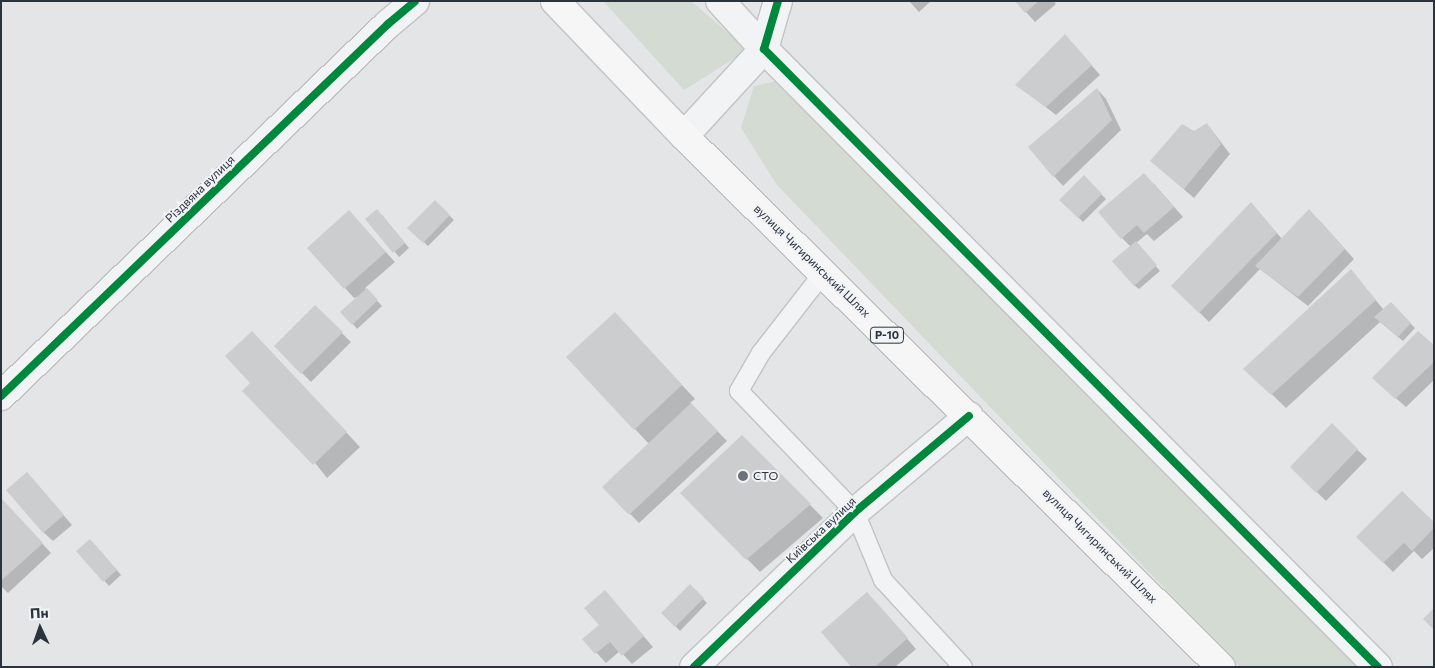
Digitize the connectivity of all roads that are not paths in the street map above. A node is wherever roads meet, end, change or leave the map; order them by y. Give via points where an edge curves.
1 (416, 1) edge
2 (556, 1) edge
3 (777, 1) edge
4 (724, 5) edge
5 (764, 49) junction
6 (684, 136) junction
7 (824, 272) junction
8 (1, 396) edge
9 (969, 416) junction
10 (855, 512) junction
11 (694, 667) edge
12 (964, 667) edge
13 (1221, 667) edge
14 (1378, 667) edge

1 - 8 street, Різдвяна вулиця via 381,30
2 - 6 main road, вулиця Чигиринський Шлях / Р-10
3 - 4 street
3 - 5 street
4 - 5 street
5 - 6 street
5 - 14 street
6 - 7 main road, вулиця Чигиринський Шлях / Р-10
7 - 9 main road, вулиця Чигиринський Шлях / Р-10
7 - 10 lane via 761,353 739,390
9 - 10 street, Київська вулиця
9 - 13 main road, вулиця Чигиринський Шлях / Р-10
10 - 11 street, Київська вулиця
10 - 12 lane via 884,580

